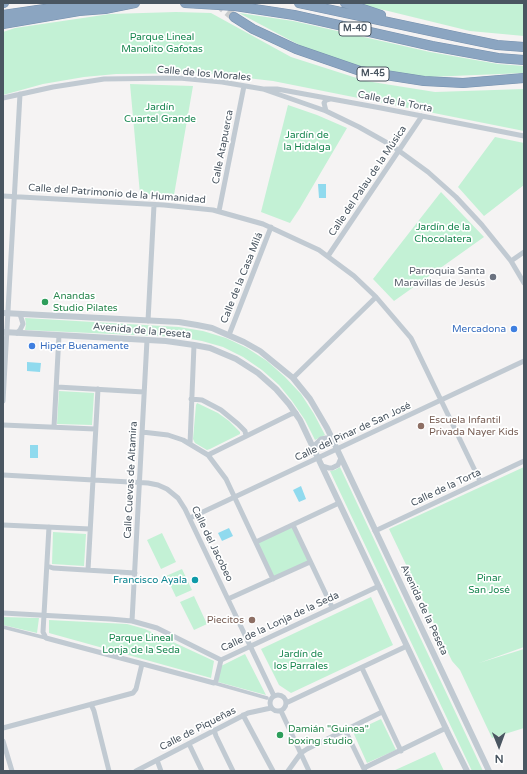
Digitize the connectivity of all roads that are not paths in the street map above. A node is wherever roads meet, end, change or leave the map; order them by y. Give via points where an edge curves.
1 (108, 3) edge
2 (135, 3) edge
3 (185, 3) edge
4 (299, 3) edge
5 (345, 3) edge
6 (3, 15) edge
7 (234, 17) tunnel mouth
8 (3, 24) edge
9 (463, 38) junction
10 (524, 47) edge
11 (524, 60) edge
12 (524, 78) edge
13 (244, 86) junction
14 (263, 89) junction
15 (20, 94) junction
16 (3, 98) edge
17 (331, 99) junction
18 (326, 111) junction
19 (422, 116) junction
20 (524, 136) edge
21 (398, 150) junction
22 (3, 196) edge
23 (15, 197) junction
24 (154, 205) junction
25 (219, 211) junction
26 (271, 227) junction
27 (524, 252) edge
28 (328, 256) junction
29 (511, 261) junction
30 (524, 283) edge
31 (376, 297) junction
32 (5, 313) edge
33 (20, 314) junction
34 (148, 321) junction
35 (5, 332) edge
36 (17, 333) junction
37 (59, 335) junction
38 (229, 335) junction
39 (147, 340) junction
40 (194, 345) junction
41 (524, 361) edge
42 (293, 378) junction
43 (57, 387) junction
44 (98, 389) junction
45 (144, 392) junction
46 (192, 399) junction
47 (442, 400) junction
48 (3, 401) edge
49 (296, 413) junction
50 (3, 425) edge
51 (54, 427) junction
52 (96, 429) junction
53 (142, 432) junction
54 (246, 436) junction
55 (333, 440) junction
56 (190, 444) junction
57 (337, 449) junction
58 (315, 450) junction
59 (208, 455) junction
60 (318, 458) junction
61 (341, 458) junction
62 (524, 460) edge
63 (322, 466) junction
64 (3, 475) edge
65 (93, 480) junction
66 (480, 481) junction
67 (139, 482) junction
68 (235, 497) junction
69 (339, 503) junction
70 (190, 518) junction
71 (3, 525) edge
72 (293, 525) junction
73 (49, 527) junction
74 (90, 529) junction
75 (375, 531) junction
76 (256, 542) junction
77 (310, 562) junction
78 (47, 566) junction
79 (88, 570) junction
80 (135, 573) junction
81 (273, 579) junction
82 (379, 586) junction
83 (228, 599) junction
84 (332, 607) junction
85 (3, 613) edge
86 (44, 615) junction
87 (132, 621) junction
88 (3, 627) edge
89 (46, 638) junction
90 (250, 646) junction
91 (408, 646) junction
92 (221, 660) junction
93 (142, 664) junction
94 (362, 668) junction
95 (214, 683) junction
96 (274, 696) junction
97 (267, 698) dead end
98 (286, 703) junction
99 (91, 704) junction
100 (270, 708) junction
101 (281, 711) junction
102 (382, 712) junction
103 (243, 716) junction
104 (3, 728) edge
105 (446, 728) junction
106 (214, 730) junction
107 (345, 730) junction
108 (3, 741) edge
109 (188, 744) junction
110 (401, 751) junction
111 (301, 753) junction
112 (157, 760) junction
113 (308, 768) edge
114 (364, 770) edge
115 (12, 771) edge
116 (109, 771) edge
117 (136, 771) edge
118 (161, 771) edge
119 (202, 771) edge
120 (233, 771) edge
121 (273, 771) edge
122 (288, 771) edge
123 (301, 771) edge
124 (467, 771) edge
125 (489, 771) edge

1 - 6 highway via 78,4
2 - 8 highway
3 - 11 highway, M-40 via 235,6 294,15 432,46
4 - 9 highway, M-40
5 - 9 highway
7 - 12 highway, M-45 via 296,49 360,71 424,81 463,83
9 - 10 highway, M-40
13 - 14 street, Calle de los Morales
13 - 15 street, Calle de los Morales via 179,78 124,78 77,83
13 - 25 street, Calle Atapuerca
14 - 17 street, Calle de la Torta via 277,89
14 - 18 street, Calle de los Morales
15 - 16 street, Calle de los Morales
15 - 23 street
17 - 18 street via 324,103
17 - 19 street, Calle de la Torta
18 - 21 street, Calle de los Morales
19 - 20 street, Calle de la Torta
19 - 21 street, Calle del Palau de la Música
21 - 28 street, Calle del Palau de la Música
21 - 29 street, Calle de los Morales via 456,197 482,224
22 - 23 street, Calle del Patrimonio de la Humanidad
23 - 24 street, Calle del Patrimonio de la Humanidad
23 - 32 street
24 - 25 street, Calle del Patrimonio de la Humanidad
24 - 34 street
25 - 26 street, Calle del Patrimonio de la Humanidad
26 - 28 street, Calle del Patrimonio de la Humanidad
26 - 38 street, Calle de la Casa Milá
27 - 29 street
28 - 31 street, Calle del Patrimonio de la Humanidad
29 - 30 street, Calle de los Morales
31 - 42 street
31 - 47 street, Calle del Patrimonio de la Humanidad via 411,338
32 - 33 street, Avenida de la Peseta
32 - 35 street
33 - 34 street, Avenida de la Peseta
33 - 36 street via 23,324
34 - 38 street, Avenida de la Peseta via 197,324
35 - 36 street, Avenida de la Peseta
35 - 48 street
36 - 37 street, Avenida de la Peseta
37 - 39 street, Avenida de la Peseta
37 - 43 street
38 - 42 street, Avenida de la Peseta via 260,351
39 - 40 street, Avenida de la Peseta
39 - 45 street, Calle Cuevas de Altamira
40 - 46 street
40 - 49 street, Avenida de la Peseta via 236,359 258,373 276,389
41 - 47 street, Calle del Pinar de San José
42 - 55 street, Avenida de la Peseta via 320,414
43 - 44 street
43 - 51 street
44 - 45 street
44 - 52 street
45 - 53 street, Calle Cuevas de Altamira
46 - 54 street via 202,400 221,410 245,431
46 - 56 street
47 - 57 street, Calle del Pinar de San José
47 - 66 street, Calle del Patrimonio de la Humanidad
49 - 54 street
49 - 58 street, Avenida de la Peseta
50 - 51 street
51 - 52 street
52 - 65 street
53 - 56 street via 168,435
53 - 67 street, Calle Cuevas de Altamira
54 - 59 street
55 - 57 street, Avenida de la Peseta
55 - 58 street via 321,439
56 - 59 street
57 - 60 street, Calle del Pinar de San José
57 - 61 street, Avenida de la Peseta
58 - 60 street, Avenida de la Peseta
59 - 68 street via 219,468
60 - 63 street, Avenida de la Peseta
60 - 68 street, Calle del Pinar de San José
61 - 63 street via 332,468
61 - 75 street, Avenida de la Peseta
62 - 66 street, Calle de la Torta
63 - 69 street, Avenida de la Peseta
64 - 65 street, Calle del Jacobeo
65 - 67 street, Calle del Jacobeo
65 - 74 street
66 - 75 street, Calle de la Torta
67 - 70 street, Calle del Jacobeo via 168,489 178,498
67 - 80 street, Calle Cuevas de Altamira
68 - 70 street, Calle del Pinar de San José
68 - 76 street
69 - 72 street
69 - 82 street, Avenida de la Peseta
70 - 83 street, Calle del Jacobeo
71 - 73 street
72 - 76 street
72 - 77 street
73 - 74 street
73 - 78 street
74 - 79 street
75 - 125 street, Avenida de la Peseta
76 - 81 street
77 - 81 street
77 - 84 street
78 - 79 street
78 - 86 street
79 - 80 street
80 - 87 street, Calle Cuevas de Altamira
81 - 83 street
82 - 84 street, Calle de la Lonja de la Seda
82 - 91 street, Avenida de la Peseta
83 - 90 street, Calle del Jacobeo
84 - 90 street, Calle de la Lonja de la Seda
85 - 86 street, Calle de la Lonja de la Seda
86 - 87 street, Calle de la Lonja de la Seda
86 - 89 street via 43,632
87 - 92 street, Calle de la Lonja de la Seda via 157,628
88 - 89 street
89 - 93 street
90 - 92 street, Calle de la Lonja de la Seda
90 - 96 street, Calle del Jacobeo
91 - 94 street
91 - 105 street, Avenida de la Peseta
92 - 95 street
93 - 95 street
93 - 99 street via 133,693
94 - 98 street
94 - 102 street
95 - 97 street
96 - 98 street via 282,696
96 - 100 street via 269,702
98 - 101 street
99 - 104 street
99 - 116 street
100 - 101 street via 276,712
100 - 103 street, Calle de Piqueñas
101 - 111 street
102 - 107 street
102 - 110 street
103 - 106 street, Calle de Piqueñas
103 - 121 street
105 - 110 street
105 - 124 street, Avenida de la Peseta
106 - 109 street, Calle de Piqueñas
106 - 120 street
107 - 111 street
107 - 114 street
108 - 115 street
109 - 112 street, Calle de Piqueñas
109 - 119 street
110 - 114 street
111 - 113 street
111 - 122 street
112 - 117 street, Calle de Piqueñas
112 - 118 street
113 - 123 street

